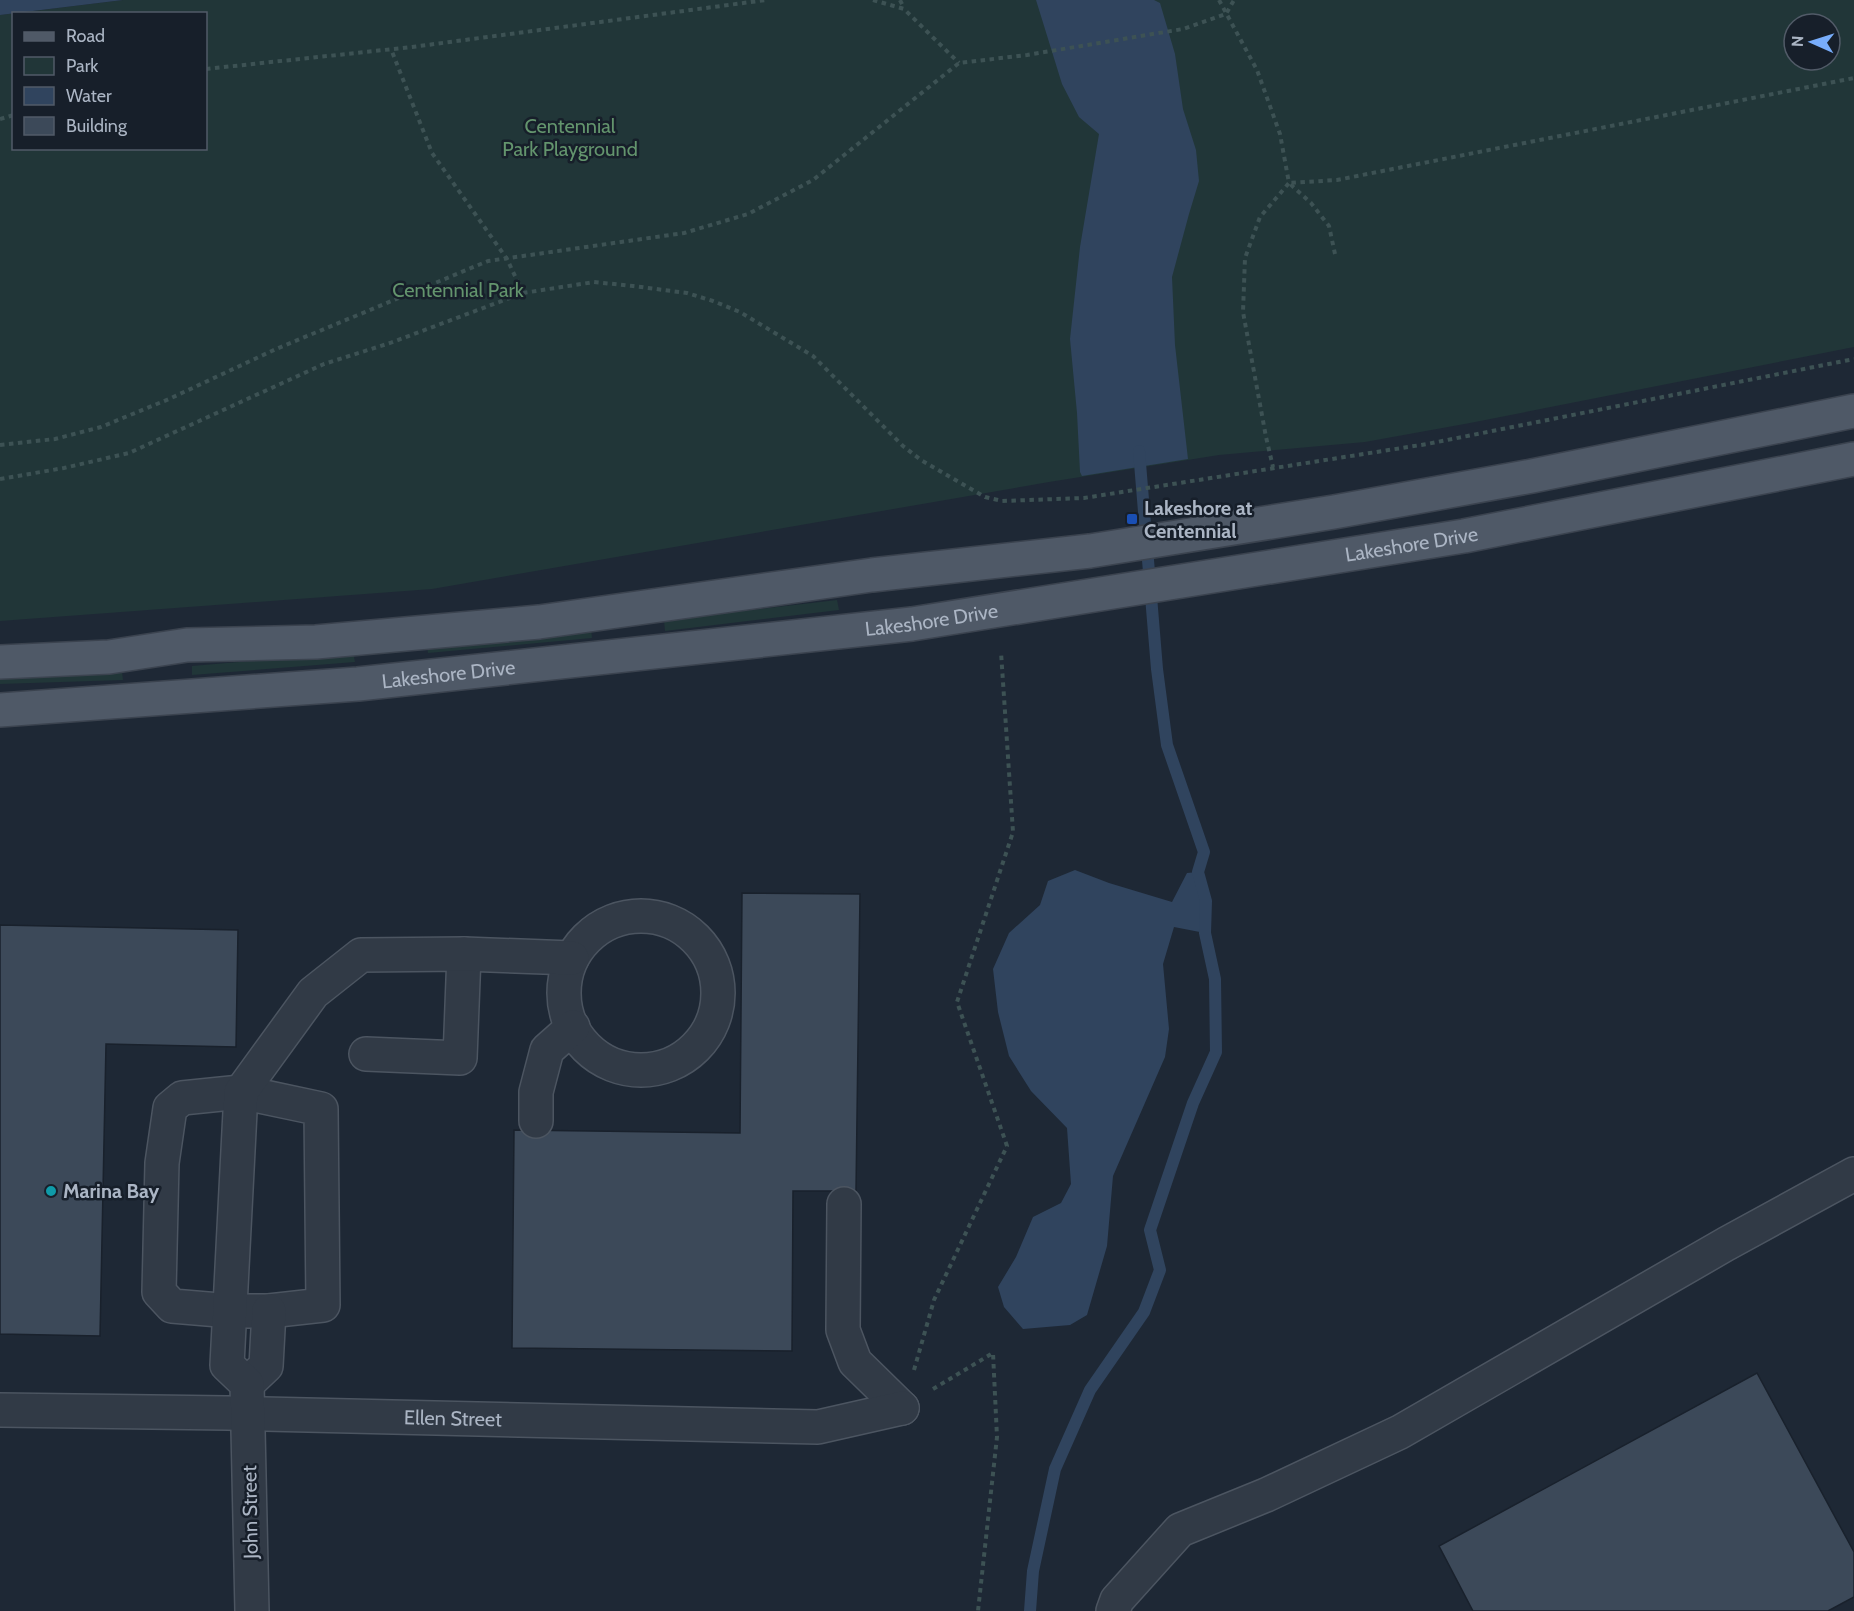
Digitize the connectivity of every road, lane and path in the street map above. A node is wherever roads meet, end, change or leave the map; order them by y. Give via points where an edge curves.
1 (766, 0) edge
2 (873, 0) edge
3 (900, 0) edge
4 (1219, 0) edge
5 (1234, 0) edge
6 (904, 9) junction
7 (1226, 14) junction
8 (391, 49) junction
9 (959, 63) junction
10 (207, 69) edge
11 (1854, 78) edge
12 (1289, 183) junction
13 (1335, 254) dead end
14 (507, 259) junction
15 (523, 293) junction
16 (1854, 359) edge
17 (1854, 411) edge
18 (0, 445) edge
19 (1854, 459) edge
20 (1274, 467) junction
21 (0, 479) edge
22 (1001, 652) dead end
23 (0, 662) edge
24 (0, 710) edge
25 (464, 954) junction
26 (572, 958) junction
27 (573, 1027) junction
28 (366, 1054) dead end
29 (241, 1092) junction
30 (536, 1121) dead end
31 (1854, 1174) edge
32 (844, 1204) dead end
33 (231, 1311) junction
34 (269, 1311) junction
35 (247, 1399) junction
36 (902, 1408) junction
37 (0, 1410) edge
38 (252, 1611) edge
39 (978, 1611) edge
40 (1113, 1611) edge

1 - 8 path
2 - 6 path
3 - 6 path
4 - 7 path
5 - 7 path
6 - 9 path
7 - 9 path via 1183,29
7 - 12 path via 1257,70 1280,134
8 - 10 path
8 - 14 path via 432,153
9 - 14 path via 813,180 748,214 684,233
11 - 12 path via 1337,180
12 - 13 path via 1329,226
12 - 20 path via 1260,217 1245,258 1243,312
14 - 15 path
14 - 18 path via 488,261 101,427 55,439
15 - 20 path via 594,282 687,293 740,312 813,356 903,446 985,497 1002,501 1084,498
15 - 21 path via 324,364 129,453
16 - 20 path via 1435,443
17 - 23 main road via 1532,476 1090,551 873,575 539,622 316,642 188,645 109,657
19 - 24 main road, Lakeshore Drive via 1464,536 912,624 370,682
22 - 36 path via 1013,832 957,1002 1007,1146 934,1300
25 - 26 street
25 - 28 street via 460,1058
25 - 29 street via 361,955 313,993
26 - 27 street via 564,983 566,1009
26 - 27 street via 586,938 607,923 630,916 655,916 679,925 698,940 711,961 718,985 716,1010 707,1033 690,1053 667,1065 642,1070 615,1066 593,1053
27 - 30 street via 547,1050 536,1092
29 - 33 street
29 - 33 street via 182,1098 170,1108 162,1163 159,1292 172,1306
29 - 34 street via 321,1109 322,1305
31 - 40 street via 1400,1432 1266,1495 1180,1530 1117,1600
32 - 36 street via 843,1330 855,1362
33 - 34 street
33 - 35 street via 227,1365
34 - 35 street via 266,1366
35 - 36 street, Ellen Street via 818,1427
35 - 37 street, Ellen Street
35 - 38 street, John Street
36 - 39 path via 993,1353 997,1437

